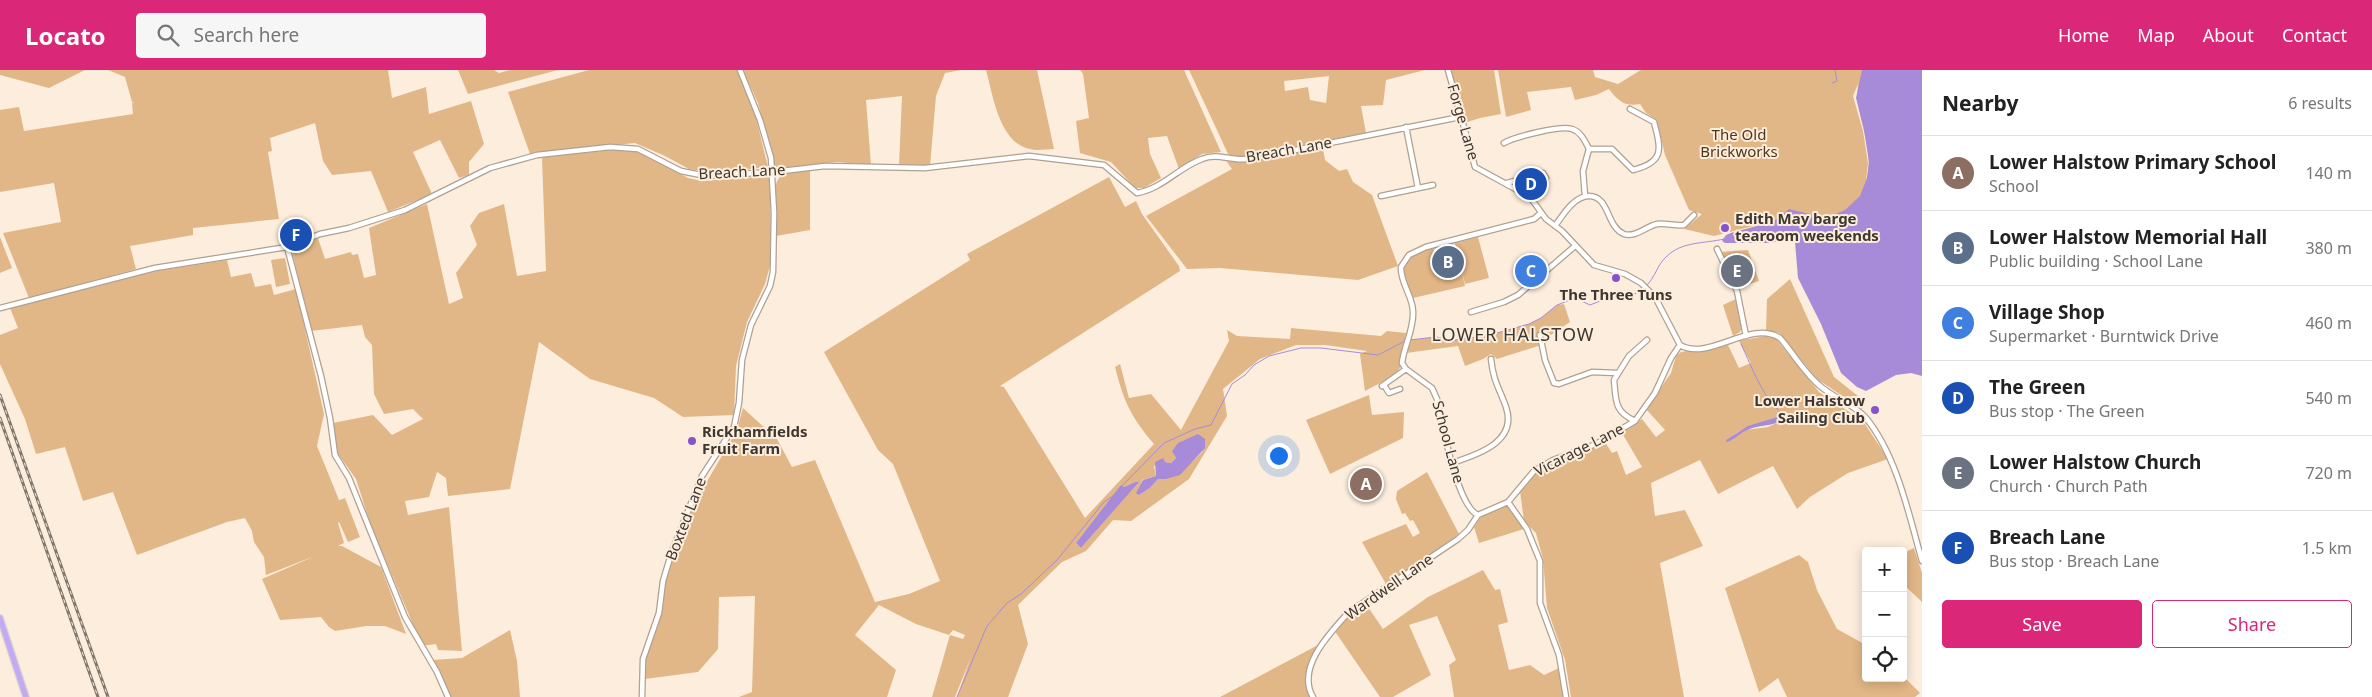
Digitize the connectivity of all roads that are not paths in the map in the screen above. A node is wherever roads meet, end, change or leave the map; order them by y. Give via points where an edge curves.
1 (740, 70) edge
2 (1448, 70) edge
3 (1630, 109) dead end
4 (1460, 118) junction
5 (1406, 127) junction
6 (1504, 143) dead end
7 (1589, 149) junction
8 (773, 172) junction
9 (1526, 178) junction
10 (1546, 178) dead end
11 (1506, 183) junction
12 (1433, 185) dead end
13 (1418, 188) junction
14 (1381, 196) dead end
15 (1585, 196) junction
16 (1533, 201) junction
17 (1541, 213) junction
18 (1694, 215) dead end
19 (1555, 226) junction
20 (1574, 246) junction
21 (287, 247) junction
22 (1717, 249) dead end
23 (0, 308) edge
24 (1471, 312) dead end
25 (1540, 335) dead end
26 (1746, 336) junction
27 (1647, 340) dead end
28 (1680, 345) junction
29 (1491, 359) dead end
30 (1406, 370) junction
31 (1617, 373) junction
32 (1400, 390) dead end
33 (1635, 421) junction
34 (1452, 463) junction
35 (1514, 496) junction
36 (1508, 502) junction
37 (1512, 507) junction
38 (1478, 515) junction
39 (1922, 561) edge
40 (0, 618) edge
41 (26, 697) edge
42 (448, 697) edge
43 (642, 697) edge
44 (1313, 697) edge
45 (1566, 697) edge

1 - 8 street, Boxted Lane via 760,120
2 - 4 street, Forge Lane
3 - 7 street via 1654,122 1659,154 1655,161 1633,170 1612,149
4 - 5 street, Breach Lane
4 - 11 street, Forge Lane via 1474,166
5 - 8 street, Breach Lane via 1260,157 1238,160 1208,157 1137,193 1129,189 1109,167 1096,162 1029,156 925,168 825,166
5 - 13 street
6 - 7 street via 1522,135 1571,128 1580,134
7 - 15 street via 1583,170
8 - 21 street, Breach Lane via 693,175 648,152 627,146 537,155 490,168 405,210 320,234
8 - 43 street, Boxted Lane via 770,286 751,325 742,360 734,427 702,476 672,551 658,613 643,659
9 - 10 street via 1543,173
9 - 11 street
9 - 16 street
11 - 16 street, Forge Lane
12 - 13 street
13 - 14 street
15 - 18 street via 1594,196 1603,202 1614,225 1624,234 1656,224 1684,225
15 - 19 street via 1575,201
16 - 17 street
17 - 19 street
17 - 30 street via 1534,219 1438,243 1408,255 1400,269 1414,314 1402,363
19 - 20 street
20 - 24 street via 1518,296
20 - 28 street via 1594,265 1625,274 1641,283 1658,303
21 - 23 street, Breach Lane via 172,264
21 - 42 street via 321,376 335,455 349,478 405,617
22 - 26 street via 1737,290
25 - 31 street via 1544,360 1554,383 1592,372
26 - 28 street via 1701,348
26 - 39 street via 1768,332 1780,338 1820,386 1867,420 1887,451
27 - 31 street via 1638,346
28 - 33 street, Vicarage Lane via 1655,393
29 - 34 street via 1493,377 1507,409 1508,423 1491,448
30 - 32 street via 1383,385 1389,393
30 - 34 street, School Lane via 1432,388 1438,399
31 - 33 street via 1614,380 1618,407 1623,416
33 - 35 street, Vicarage Lane via 1596,444 1534,471
34 - 38 street, School Lane via 1466,502
35 - 36 street, Vicarage Lane
35 - 37 street
36 - 37 street
36 - 38 street, Vicarage Lane
37 - 45 street via 1535,544 1540,561 1540,603 1559,654
38 - 44 street, Wardwell Lane via 1458,539 1348,613 1335,626 1313,657 1307,680
40 - 41 main road

